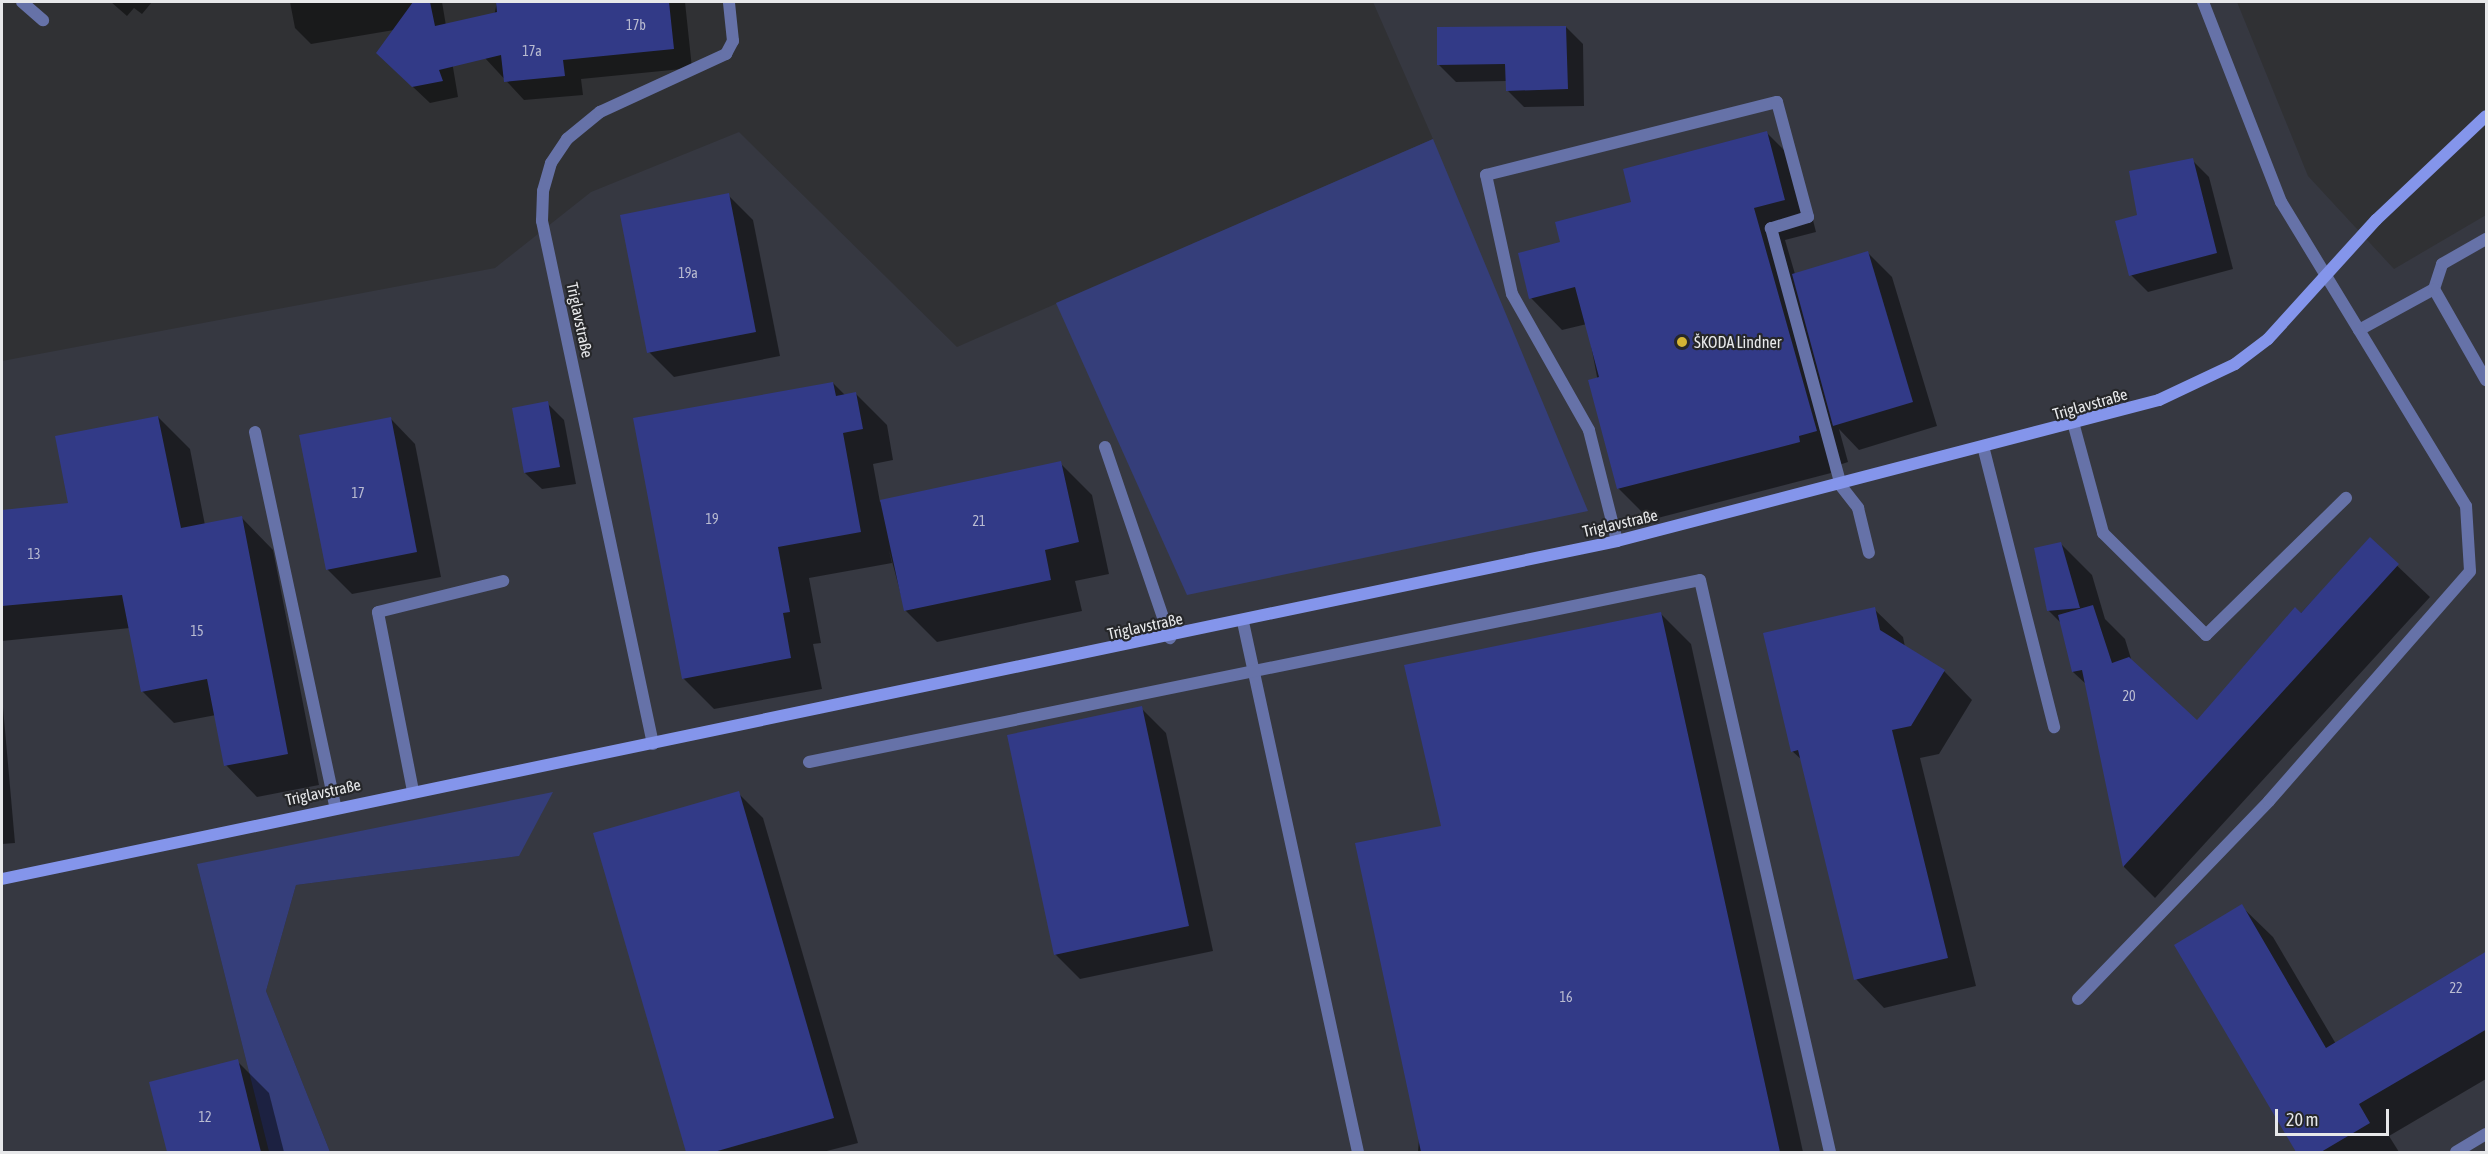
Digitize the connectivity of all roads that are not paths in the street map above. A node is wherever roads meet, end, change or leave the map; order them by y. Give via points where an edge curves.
1 (22, 2) edge
2 (729, 2) edge
3 (2203, 2) edge
4 (43, 20) dead end
5 (2487, 116) edge
6 (2487, 239) edge
7 (2327, 278) junction
8 (2434, 289) junction
9 (2360, 330) junction
10 (2487, 380) edge
11 (2074, 426) junction
12 (255, 432) dead end
13 (1105, 447) dead end
14 (1984, 450) junction
15 (1841, 486) junction
16 (2346, 498) dead end
17 (1617, 541) junction
18 (1869, 553) dead end
19 (503, 581) dead end
20 (1243, 622) junction
21 (1170, 638) junction
22 (1254, 670) junction
23 (2054, 727) dead end
24 (653, 744) junction
25 (808, 762) dead end
26 (412, 791) junction
27 (335, 806) junction
28 (2, 879) edge
29 (2078, 999) dead end
30 (2487, 1134) edge
31 (1358, 1152) edge
32 (1830, 1152) edge
33 (2456, 1152) edge

1 - 4 street
2 - 24 street, Triglavstraße via 733,41 726,54 600,112 567,139 551,163 543,191 542,221
3 - 7 street via 2281,202
5 - 7 street, Triglavstraße via 2376,220
6 - 8 street via 2442,264
7 - 9 street
7 - 11 street, Triglavstraße via 2235,364 2159,400
8 - 9 street
8 - 10 street
9 - 29 street via 2466,506 2470,571 2269,801
11 - 14 street, Triglavstraße
11 - 16 street via 2103,534 2206,635
12 - 27 street
13 - 21 street
14 - 15 street, Triglavstraße
14 - 23 street
15 - 17 street, Triglavstraße
15 - 17 street via 1771,228 1808,217 1777,102 1486,175 1512,294 1589,430
15 - 18 street via 1858,508
17 - 20 street, Triglavstraße
19 - 26 street via 378,612
20 - 21 street, Triglavstraße
20 - 22 street
21 - 24 street, Triglavstraße
22 - 25 street
22 - 31 street
22 - 32 street via 1700,580
24 - 26 street, Triglavstraße
26 - 27 street, Triglavstraße
27 - 28 street, Triglavstraße
30 - 33 street

